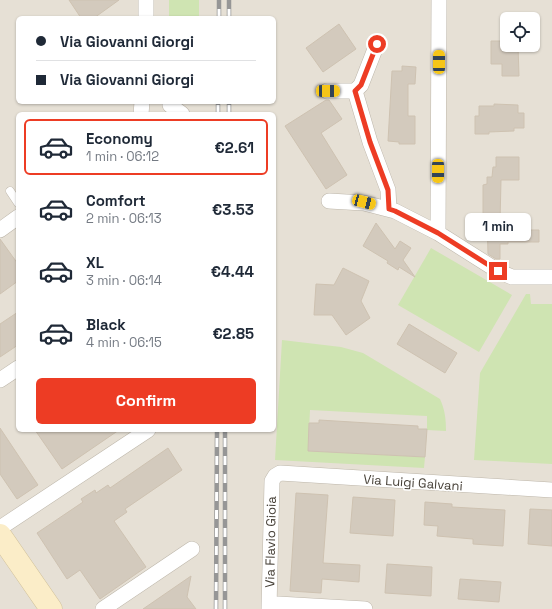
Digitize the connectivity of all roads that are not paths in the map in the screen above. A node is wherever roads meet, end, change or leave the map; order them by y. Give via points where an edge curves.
1 (146, 0) edge
2 (439, 0) edge
3 (146, 16) edge
4 (377, 44) dead end
5 (328, 91) dead end
6 (355, 91) junction
7 (10, 191) dead end
8 (16, 200) edge
9 (329, 201) dead end
10 (389, 209) junction
11 (16, 218) edge
12 (0, 230) edge
13 (438, 233) junction
14 (552, 277) edge
15 (16, 369) edge
16 (0, 380) edge
17 (145, 432) edge
18 (275, 476) joint
19 (552, 490) edge
20 (0, 528) edge
21 (0, 535) edge
22 (192, 549) dead end
23 (269, 607) edge
24 (51, 609) edge
25 (103, 609) edge
26 (365, 609) edge

1 - 3 street
2 - 13 street
4 - 6 street via 361,85
5 - 6 street
6 - 10 street via 388,190
7 - 8 lane
9 - 10 street via 364,202
10 - 13 street
11 - 12 street
13 - 14 street via 512,277
15 - 16 street
17 - 20 street
18 - 19 street, Via Luigi Galvani via 280,473
18 - 23 street, Via Flavio Gioia via 272,481
21 - 24 main road
22 - 25 street
23 - 26 street via 278,604

